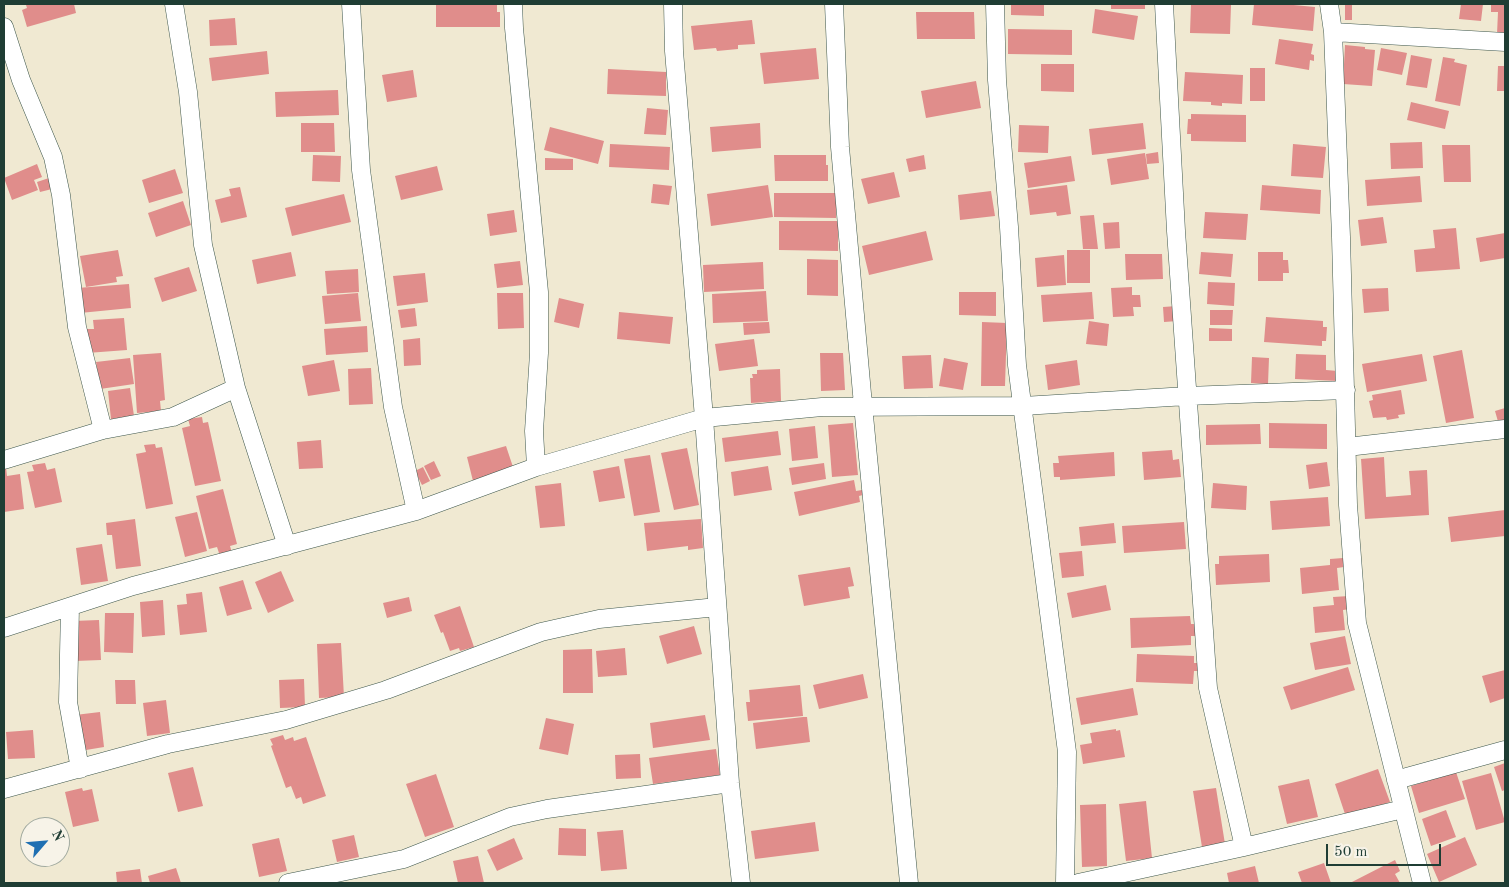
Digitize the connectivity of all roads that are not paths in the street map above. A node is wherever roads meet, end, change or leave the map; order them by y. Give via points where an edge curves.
1 (174, 4) edge
2 (351, 4) edge
3 (513, 4) edge
4 (673, 4) edge
5 (834, 4) edge
6 (995, 4) edge
7 (1164, 4) edge
8 (1330, 4) edge
9 (4, 27) edge
10 (1333, 32) junction
11 (1505, 42) edge
12 (236, 388) junction
13 (1346, 390) junction
14 (1187, 396) junction
15 (862, 406) junction
16 (1023, 406) junction
17 (704, 418) junction
18 (103, 430) junction
19 (1505, 431) edge
20 (1347, 447) junction
21 (4, 460) edge
22 (536, 467) junction
23 (416, 511) junction
24 (287, 546) junction
25 (70, 607) junction
26 (717, 607) junction
27 (4, 628) edge
28 (1505, 750) edge
29 (80, 769) junction
30 (1396, 780) junction
31 (730, 782) junction
32 (4, 789) edge
33 (1403, 809) junction
34 (1244, 847) junction
35 (288, 883) edge
36 (741, 883) edge
37 (909, 883) edge
38 (1065, 883) edge
39 (1078, 883) edge
40 (1422, 883) edge

1 - 12 street via 188,92 203,245
2 - 23 street via 361,170 393,407
3 - 22 street via 538,292
4 - 17 street via 674,52
5 - 15 street via 840,147
6 - 16 street via 997,80 1017,365
7 - 14 street
8 - 10 street
9 - 18 street via 21,80 53,158 61,195 77,327
10 - 11 street
10 - 13 street
12 - 18 street via 172,417
12 - 24 street
13 - 14 street
13 - 20 street
14 - 16 street
14 - 34 street via 1208,688
15 - 16 street
15 - 17 street
15 - 37 street
16 - 38 street via 1067,752
17 - 22 street
17 - 26 street
18 - 21 street
19 - 20 street
20 - 30 street via 1357,623
22 - 23 street
23 - 24 street
24 - 25 street via 133,586
25 - 27 street
25 - 29 street via 68,702
26 - 29 street via 599,619 541,632 386,690 286,720 168,744
26 - 31 street
28 - 30 street
29 - 32 street
30 - 33 street
31 - 35 street via 520,815 404,859
31 - 36 street
33 - 34 street
33 - 40 street
34 - 39 street

